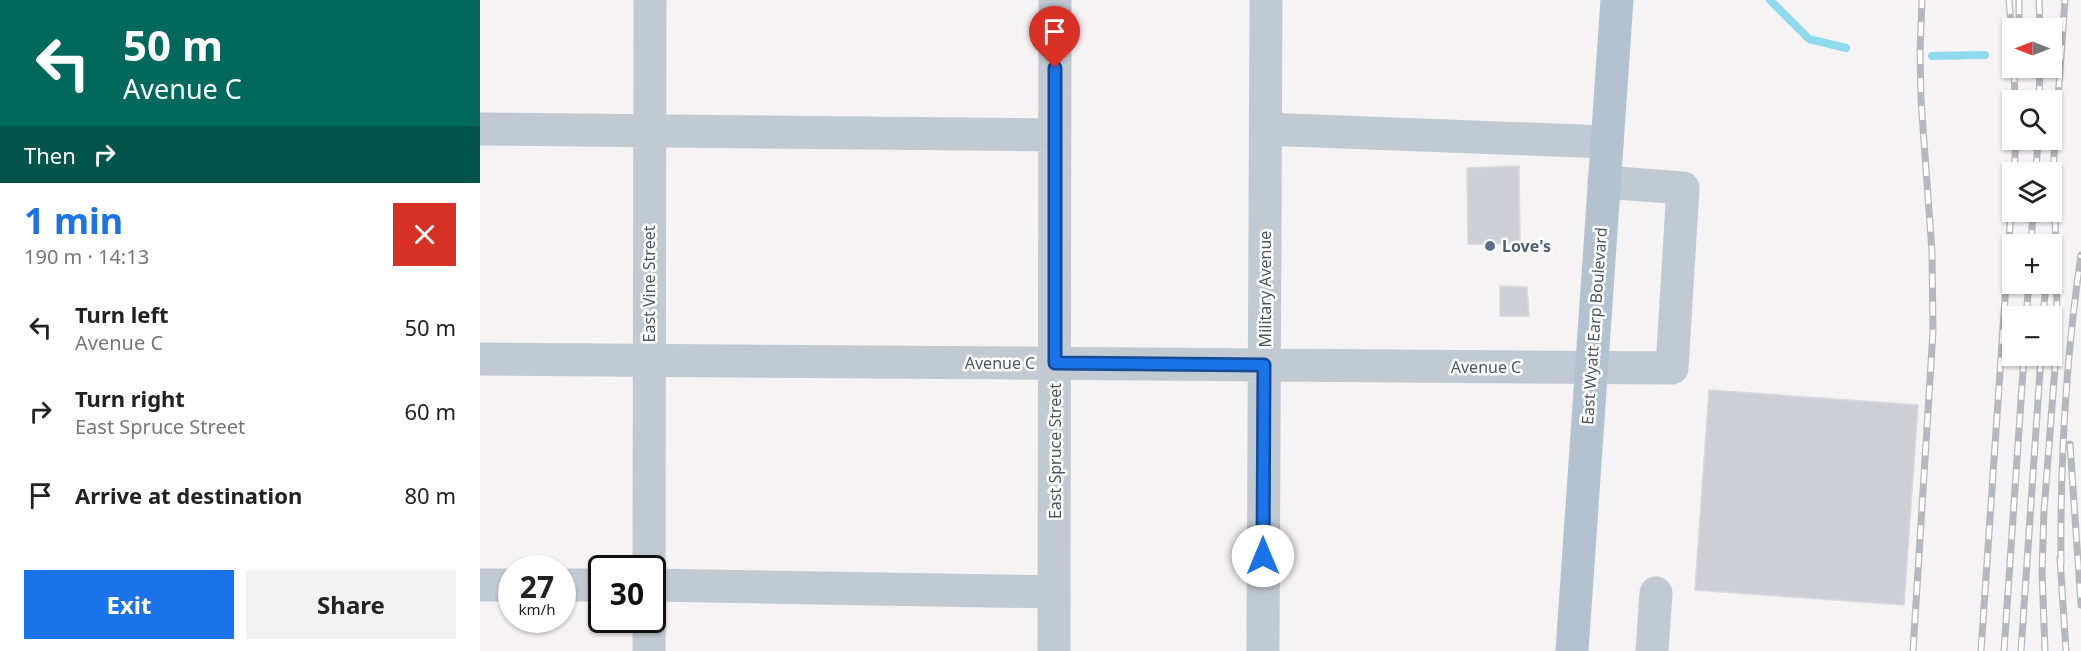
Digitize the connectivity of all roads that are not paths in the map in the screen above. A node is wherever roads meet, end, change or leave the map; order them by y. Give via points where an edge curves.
1 (650, 0) edge
2 (1055, 0) edge
3 (1266, 0) edge
4 (1617, 0) edge
5 (480, 129) edge
6 (1266, 129) junction
7 (650, 130) junction
8 (1055, 135) junction
9 (1607, 142) junction
10 (1605, 182) junction
11 (480, 359) edge
12 (649, 360) junction
13 (1055, 363) junction
14 (1264, 365) junction
15 (1591, 368) junction
16 (649, 555) edge
17 (480, 585) edge
18 (498, 585) edge
19 (666, 585) edge
20 (1054, 592) junction
21 (1656, 593) dead end
22 (649, 633) edge
23 (649, 651) edge
24 (1054, 651) edge
25 (1263, 651) edge
26 (1572, 651) edge
27 (1652, 651) edge

1 - 7 street, East Vine Street
2 - 8 street, East Spruce Street
3 - 6 street, Military Avenue
4 - 9 main road, East Wyatt Earp Boulevard
5 - 7 street
6 - 9 street
6 - 14 street, Military Avenue
7 - 8 street
7 - 12 street, East Vine Street
8 - 13 street, East Spruce Street
9 - 10 main road, East Wyatt Earp Boulevard
10 - 15 main road, East Wyatt Earp Boulevard
10 - 15 street, Avenue C via 1683,188 1672,368
11 - 12 street, Avenue C
12 - 13 street, Avenue C
12 - 16 street, East Vine Street
13 - 14 street, Avenue C
13 - 20 street, East Spruce Street
14 - 15 street, Avenue C
14 - 25 street, Military Avenue
15 - 26 main road, East Wyatt Earp Boulevard
17 - 18 street
19 - 20 street
20 - 24 street, East Spruce Street
21 - 27 street
22 - 23 street

